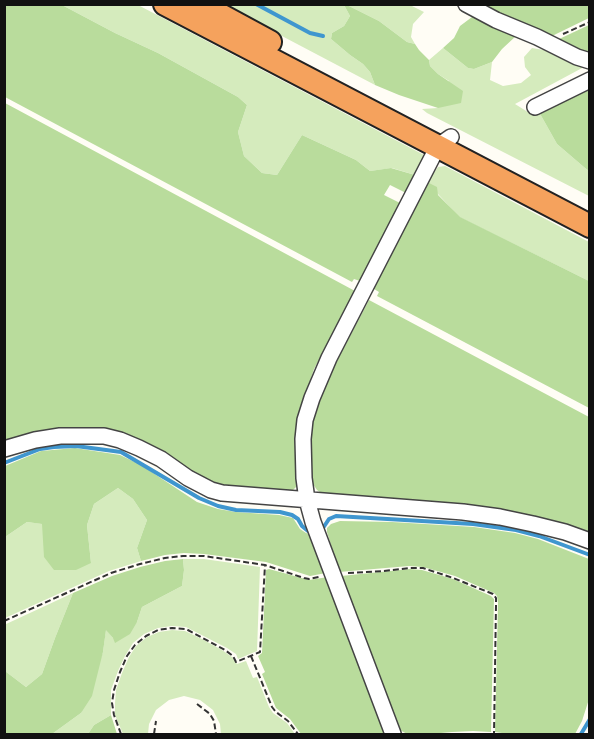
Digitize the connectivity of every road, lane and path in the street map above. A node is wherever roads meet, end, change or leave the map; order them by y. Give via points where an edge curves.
1 (165, 4) edge
2 (200, 4) edge
3 (466, 4) edge
4 (590, 22) edge
5 (547, 42) junction
6 (590, 61) edge
7 (590, 80) edge
8 (535, 107) dead end
9 (445, 141) junction
10 (590, 210) edge
11 (590, 226) edge
12 (4, 449) edge
13 (307, 500) junction
14 (590, 541) edge
15 (265, 565) junction
16 (332, 574) junction
17 (4, 621) edge
18 (251, 656) junction
19 (197, 704) dead end
20 (156, 721) dead end
21 (121, 735) edge
22 (154, 735) edge
23 (216, 735) edge
24 (298, 735) edge
25 (393, 735) edge
26 (494, 735) edge

1 - 9 highway
2 - 9 highway
3 - 5 street
4 - 5 path
5 - 6 street
7 - 8 street
9 - 10 highway
9 - 11 highway
9 - 13 street via 329,358 312,398 303,439
12 - 13 street via 60,436 104,436 139,448 211,490
13 - 14 street via 500,517
13 - 16 street
15 - 16 path via 309,579
15 - 17 path via 204,556 165,558 111,573
15 - 18 path via 260,652
16 - 25 street
16 - 26 path via 423,568 493,594
18 - 21 path via 236,662 225,650 186,629 158,630 146,636 127,656 114,690 112,703
18 - 24 path via 272,707
19 - 23 path via 210,714
20 - 22 path

